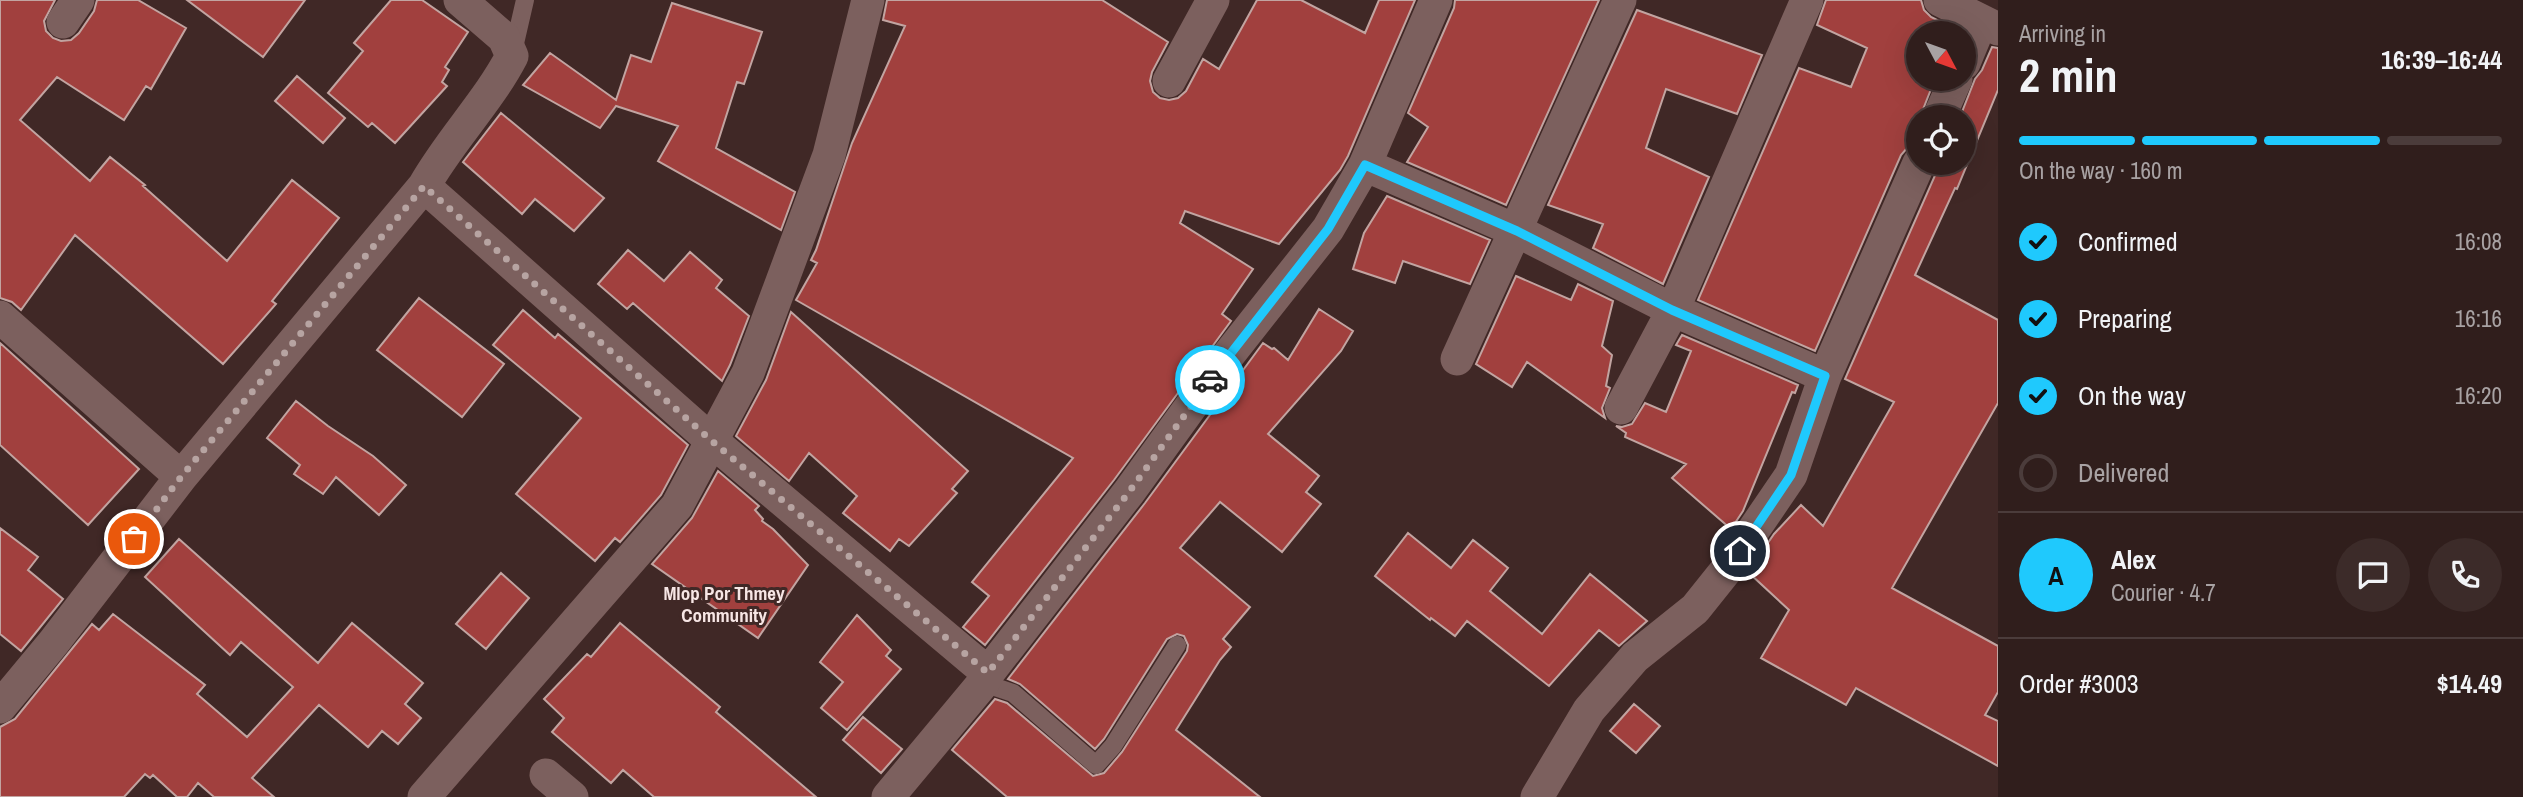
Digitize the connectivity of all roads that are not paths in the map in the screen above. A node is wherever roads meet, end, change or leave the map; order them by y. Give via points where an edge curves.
1 (460, 0) edge
2 (525, 0) edge
3 (868, 0) edge
4 (1213, 0) edge
5 (1436, 0) edge
6 (1620, 0) edge
7 (1807, 0) edge
8 (1945, 1) edge
9 (1990, 26) edge
10 (1976, 46) edge
11 (513, 56) junction
12 (1169, 81) dead end
13 (1365, 165) junction
14 (1914, 175) edge
15 (424, 186) junction
16 (1517, 231) junction
17 (1672, 310) junction
18 (0, 317) edge
19 (1457, 359) dead end
20 (1825, 376) junction
21 (1620, 408) dead end
22 (712, 441) junction
23 (181, 477) junction
24 (1177, 645) dead end
25 (985, 678) junction
26 (0, 708) edge
27 (545, 775) dead end
28 (424, 797) edge
29 (572, 797) edge
30 (888, 797) edge
31 (1537, 797) edge

1 - 11 street via 504,38
2 - 11 lane
3 - 22 street via 829,156 748,373
4 - 12 street
5 - 13 street
6 - 16 street
7 - 17 street
8 - 9 street
9 - 10 street
11 - 15 street
13 - 16 street
13 - 25 street via 1328,229
14 - 20 street
15 - 22 street
15 - 23 street
16 - 17 street
16 - 19 street
17 - 20 street
17 - 21 street
18 - 23 street
20 - 31 street via 1791,475 1727,569 1695,609 1635,657 1589,710
22 - 25 street
22 - 28 street via 677,506
23 - 26 street
24 - 25 lane via 1096,765 1013,693
25 - 30 street
27 - 29 street

